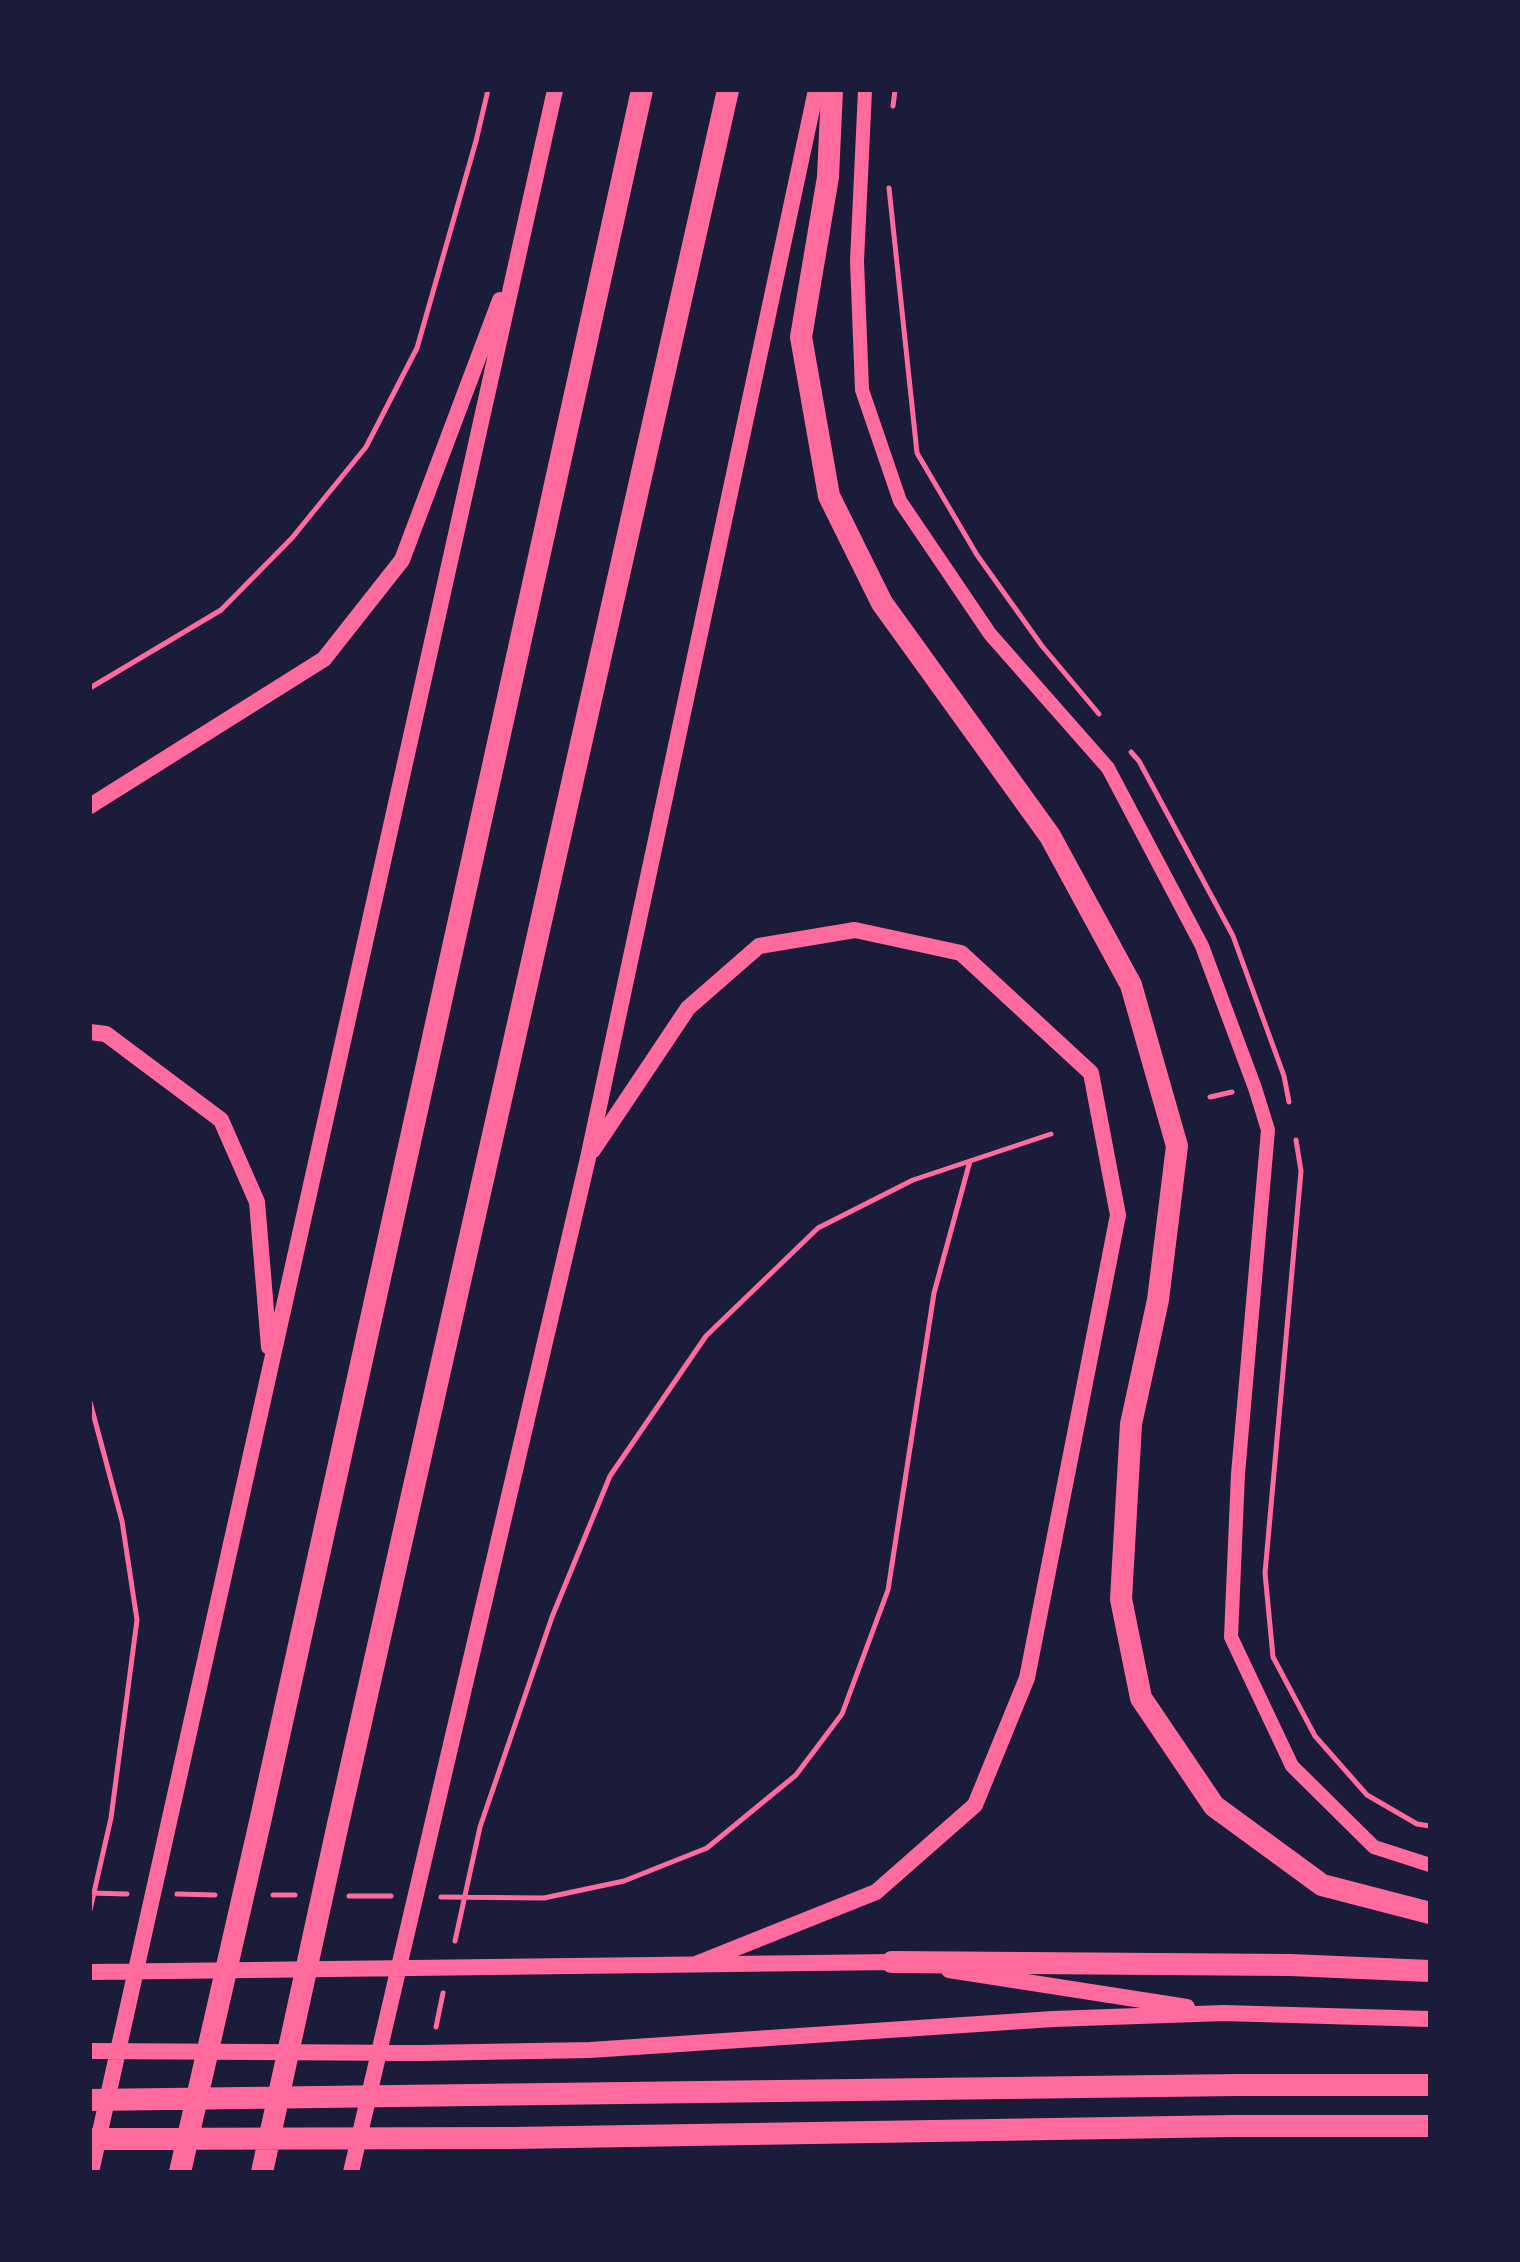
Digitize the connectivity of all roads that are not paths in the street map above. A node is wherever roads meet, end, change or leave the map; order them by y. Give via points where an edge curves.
1 (555, 90) edge
2 (642, 90) edge
3 (728, 90) edge
4 (816, 90) edge
5 (832, 90) edge
6 (865, 90) edge
7 (521, 242) junction
8 (90, 806) edge
9 (90, 1032) edge
10 (588, 1158) junction
11 (271, 1364) junction
12 (1430, 1865) edge
13 (1430, 1913) edge
14 (892, 1962) junction
15 (696, 1964) junction
16 (1430, 1971) edge
17 (90, 1972) edge
18 (1224, 2013) junction
19 (1430, 2019) edge
20 (90, 2051) edge
21 (1430, 2085) edge
22 (368, 2097) junction
23 (90, 2100) edge
24 (1430, 2126) edge
25 (90, 2139) edge
26 (91, 2172) edge
27 (180, 2172) edge
28 (262, 2172) edge
29 (351, 2172) edge

1 - 7 main road
2 - 27 highway
3 - 28 highway
4 - 10 main road
5 - 13 highway via 828,177 801,337 829,496 882,603 1050,836 1131,985 1177,1146 1158,1300 1131,1424 1121,1599 1141,1698 1214,1806 1322,1885
6 - 12 street via 857,261 862,390 900,501 990,634 1108,768 1202,946 1268,1130 1238,1474 1231,1637 1292,1766 1374,1847
7 - 8 main road via 402,560 324,659
7 - 11 main road
9 - 11 main road via 106,1034 221,1120 257,1202
10 - 15 main road via 688,1008 759,946 855,930 961,953 1091,1073 1118,1215 1027,1678 975,1805 876,1892
10 - 22 main road
11 - 26 main road
14 - 15 main road
14 - 16 highway
14 - 18 main road
15 - 17 main road
18 - 19 main road
18 - 20 main road via 590,2050
21 - 22 highway
22 - 23 highway
22 - 29 main road
24 - 25 highway

